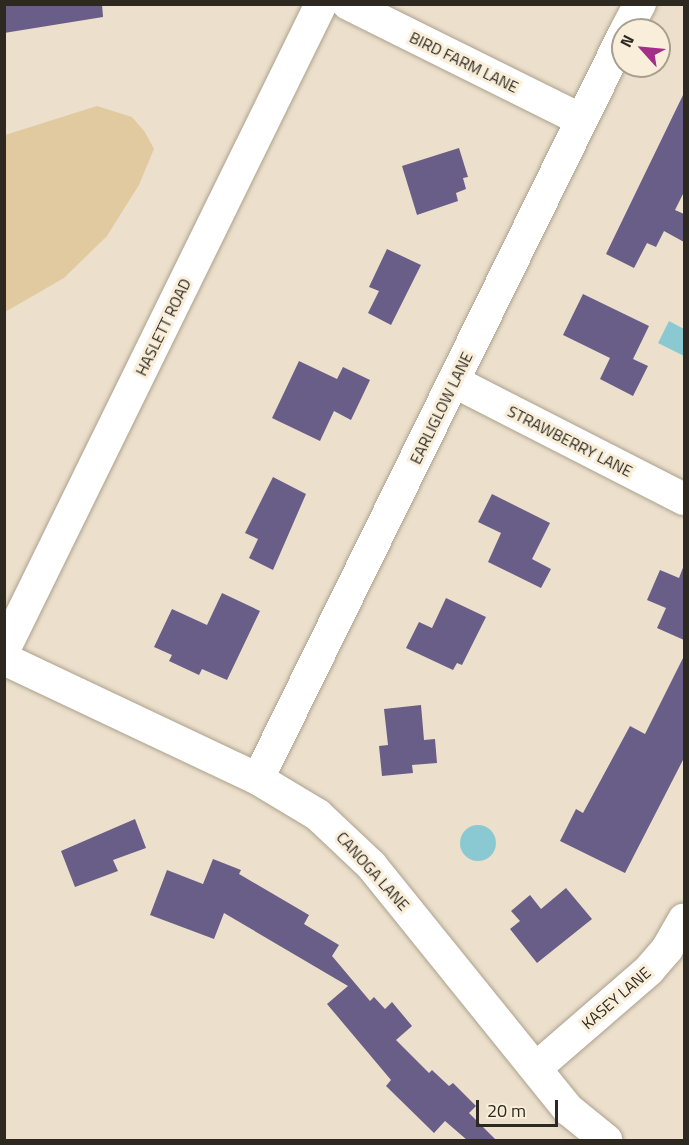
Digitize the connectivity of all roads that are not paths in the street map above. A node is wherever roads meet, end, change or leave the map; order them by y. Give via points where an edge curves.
1 (321, 4) edge
2 (348, 4) edge
3 (640, 4) edge
4 (632, 18) edge
5 (611, 59) edge
6 (580, 119) junction
7 (455, 382) junction
8 (684, 499) edge
9 (4, 650) edge
10 (4, 659) edge
11 (258, 779) junction
12 (684, 919) edge
13 (536, 1068) junction
14 (606, 1140) edge

1 - 9 street, HASLETT ROAD
2 - 6 street, BIRD FARM LANE
3 - 4 street
5 - 6 street, EARLIGLOW LANE
6 - 7 street, EARLIGLOW LANE
7 - 8 street, STRAWBERRY LANE
7 - 11 street, EARLIGLOW LANE
10 - 11 street, CANOGA LANE
11 - 13 street, CANOGA LANE via 289,795 346,838
12 - 13 street, KASEY LANE via 649,970
13 - 14 street, CANOGA LANE via 569,1110

